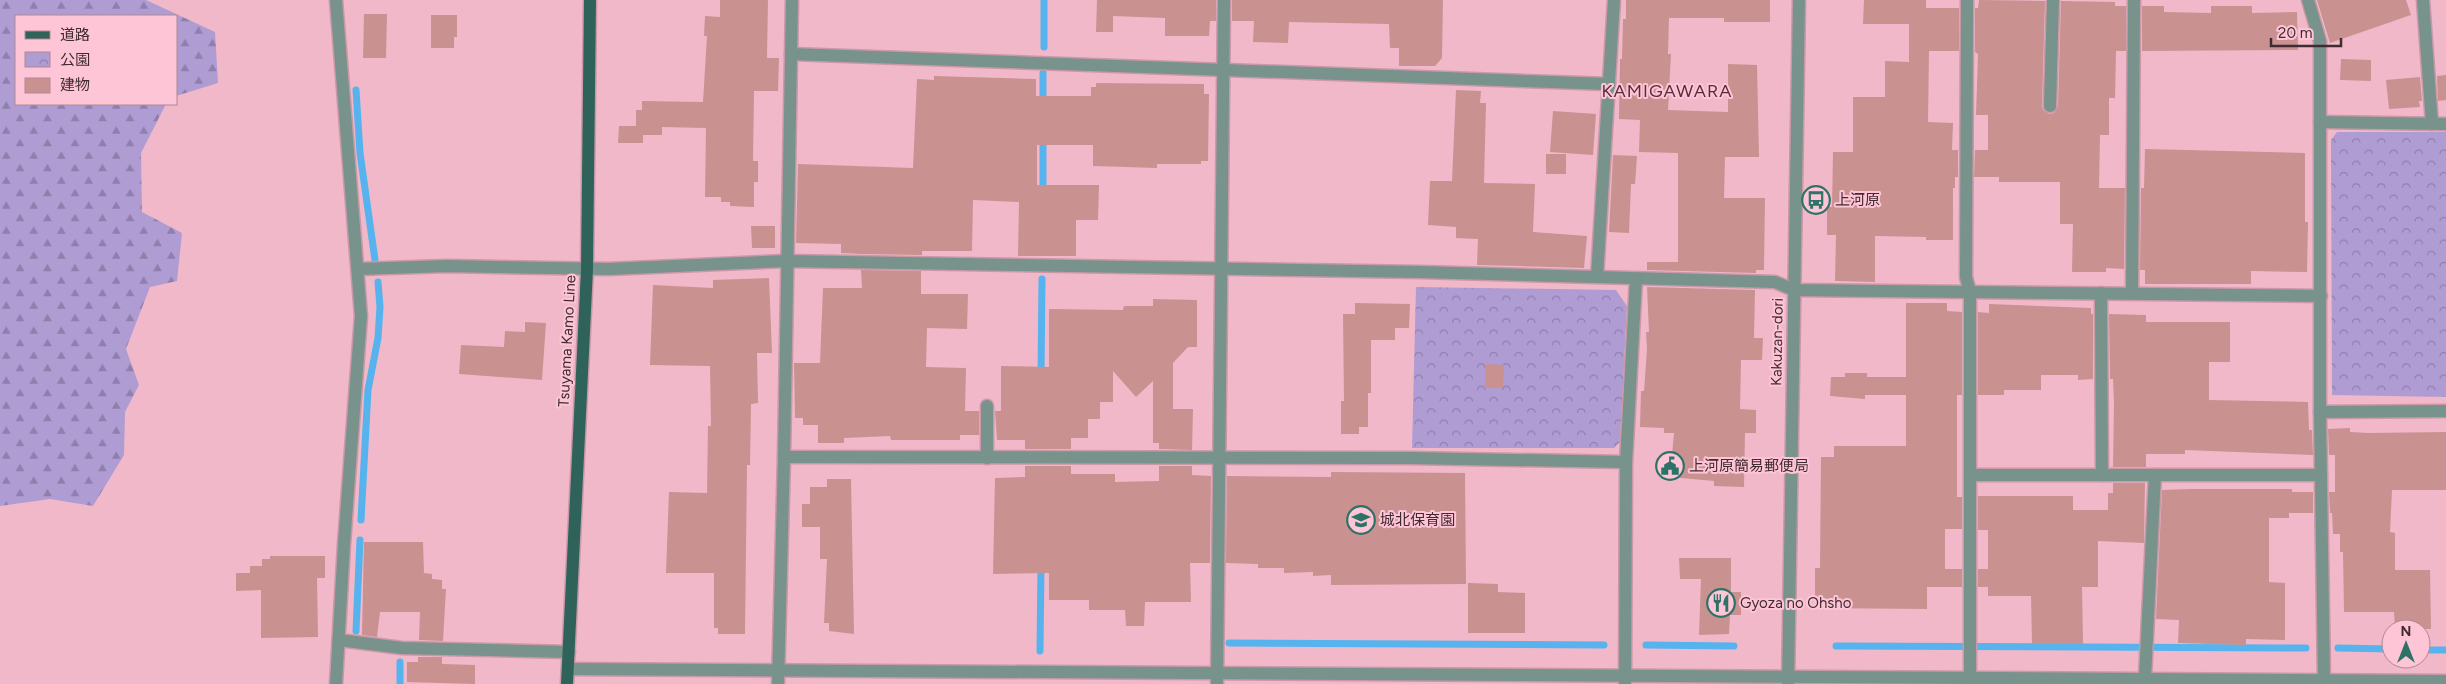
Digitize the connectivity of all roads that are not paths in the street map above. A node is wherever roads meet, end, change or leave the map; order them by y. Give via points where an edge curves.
1 (336, 0) edge
2 (590, 0) edge
3 (792, 0) edge
4 (1224, 0) edge
5 (1614, 0) edge
6 (1799, 0) edge
7 (1967, 0) edge
8 (2053, 0) edge
9 (2134, 0) edge
10 (2308, 0) edge
11 (2423, 0) edge
12 (791, 54) junction
13 (1223, 71) junction
14 (1609, 84) junction
15 (2050, 106) dead end
16 (2320, 122) junction
17 (2432, 124) junction
18 (2446, 124) edge
19 (786, 261) junction
20 (358, 269) junction
21 (586, 269) junction
22 (1221, 269) junction
23 (1597, 277) junction
24 (1636, 279) junction
25 (1794, 290) junction
26 (1970, 292) junction
27 (2101, 293) junction
28 (2132, 293) junction
29 (2321, 296) junction
30 (987, 406) dead end
31 (2446, 411) edge
32 (2320, 412) junction
33 (784, 457) junction
34 (987, 458) junction
35 (1219, 458) junction
36 (1626, 462) junction
37 (1970, 476) junction
38 (2102, 476) junction
39 (2155, 476) junction
40 (2321, 476) junction
41 (339, 640) junction
42 (569, 652) junction
43 (568, 669) junction
44 (1970, 677) junction
45 (778, 678) edge
46 (1217, 678) edge
47 (2145, 678) junction
48 (1625, 680) edge
49 (1789, 680) edge
50 (2324, 680) junction
51 (2446, 681) edge
52 (336, 684) edge
53 (567, 684) edge

1 - 20 street
2 - 21 main road, Tsuyama Kamo Line
3 - 12 street
4 - 13 street
5 - 14 street
6 - 25 street, Kakuzan-dori
7 - 26 street via 1966,277
8 - 15 street
9 - 28 street
10 - 16 street via 2320,41
11 - 17 street
12 - 13 street
12 - 19 street
13 - 14 street
13 - 22 street
14 - 23 street
16 - 17 street
16 - 29 street
17 - 18 street
19 - 21 street
19 - 22 street
19 - 33 street
20 - 21 street via 447,266
20 - 41 street via 361,316
21 - 42 main road, Tsuyama Kamo Line
22 - 23 street
22 - 35 street
23 - 24 street
24 - 25 street via 1775,282
24 - 36 street
25 - 26 street
25 - 49 street, Kakuzan-dori
26 - 27 street
26 - 37 street
27 - 28 street
27 - 38 street
28 - 29 street
29 - 32 street
30 - 34 street
31 - 32 street
32 - 40 street
33 - 34 street
33 - 45 street
34 - 35 street
35 - 36 street
35 - 46 street
36 - 48 street
37 - 38 street
37 - 44 street
38 - 39 street
39 - 40 street
39 - 47 street
40 - 50 street
41 - 42 street via 402,648
41 - 52 street
42 - 43 main road, Tsuyama Kamo Line
43 - 45 street
43 - 53 main road, Tsuyama Kamo Line
44 - 47 street
44 - 49 street
45 - 46 street
46 - 48 street
47 - 50 street
48 - 49 street
50 - 51 street

